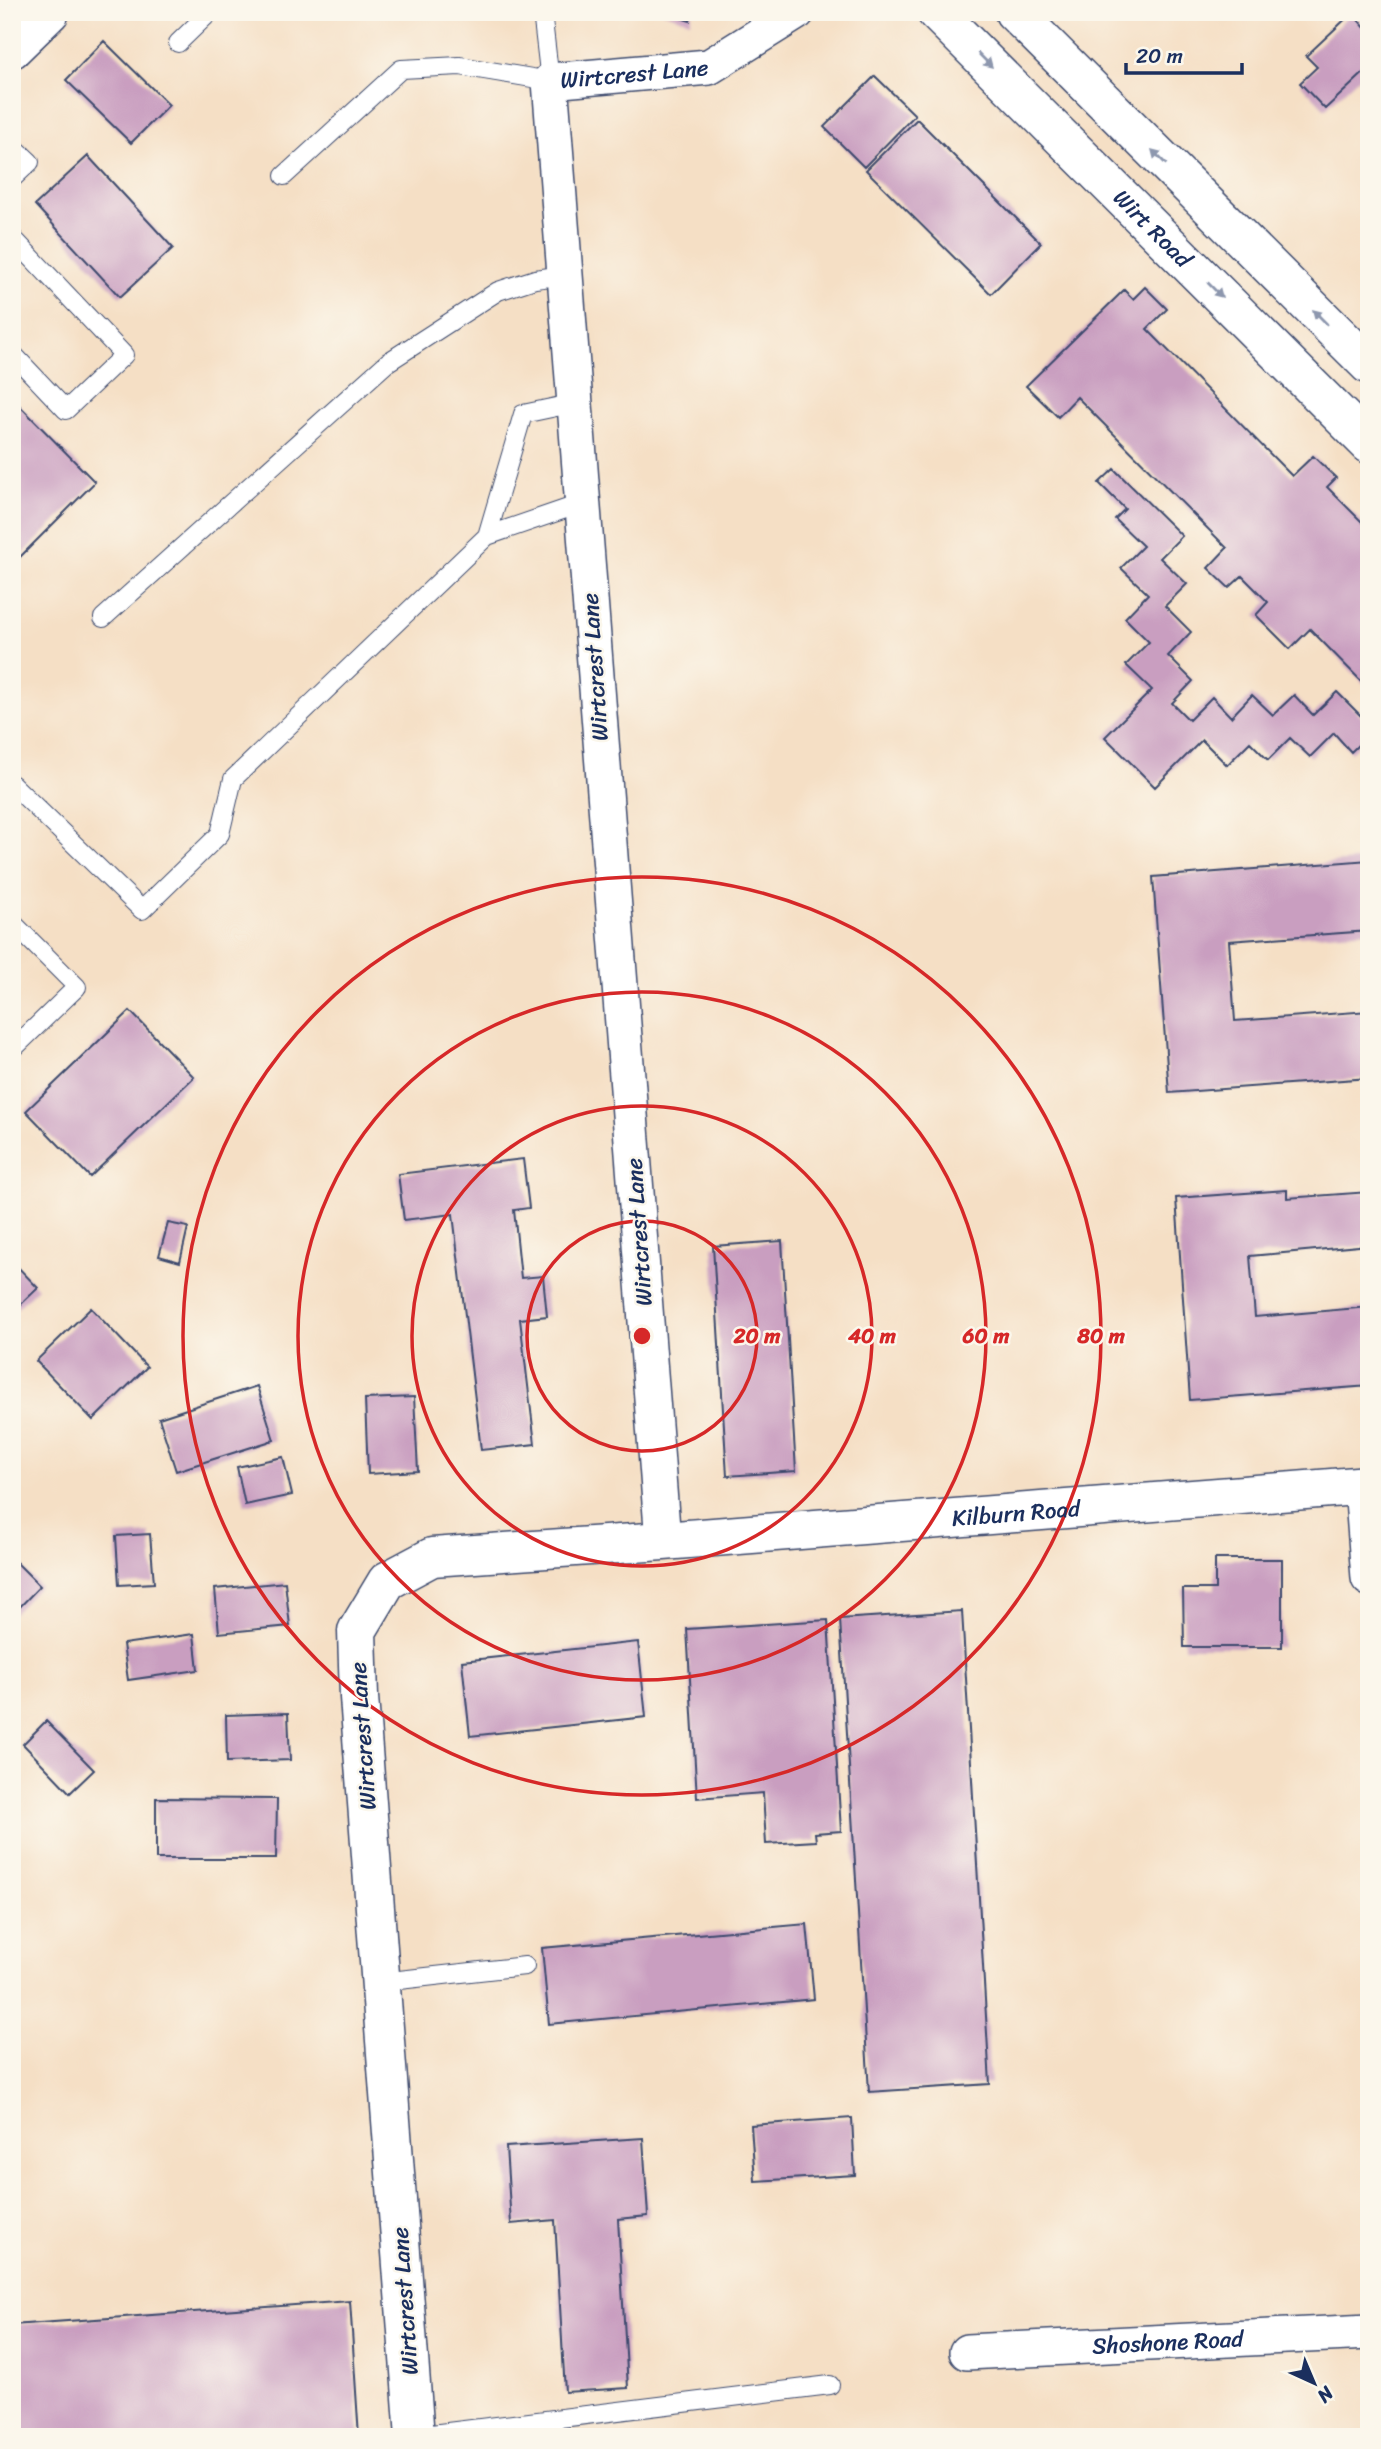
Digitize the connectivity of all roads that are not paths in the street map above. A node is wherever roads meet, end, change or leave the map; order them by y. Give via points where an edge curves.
1 (50, 12) edge
2 (210, 12) edge
3 (542, 12) edge
4 (797, 12) edge
5 (936, 12) edge
6 (1014, 12) edge
7 (178, 43) dead end
8 (12, 50) edge
9 (550, 81) junction
10 (12, 145) edge
11 (284, 176) dead end
12 (12, 179) edge
13 (12, 237) edge
14 (565, 275) junction
15 (12, 353) edge
16 (1369, 365) edge
17 (575, 403) junction
18 (1369, 444) edge
19 (583, 503) junction
20 (487, 536) junction
21 (103, 618) dead end
22 (12, 784) edge
23 (12, 922) edge
24 (12, 1050) edge
25 (1365, 1486) edge
26 (663, 1541) junction
27 (1369, 1578) edge
28 (525, 1966) dead end
29 (381, 1982) junction
30 (1369, 2332) edge
31 (967, 2353) dead end
32 (830, 2385) dead end
33 (415, 2437) edge

1 - 8 street
2 - 7 lane
3 - 9 lane
4 - 9 street, Wirtcrest Lane via 709,67
5 -> 18 street, Wirt Road
16 -> 6 street
9 - 11 lane via 460,66 401,69
9 - 14 street, Wirtcrest Lane
10 - 12 lane via 30,162
13 - 15 lane via 124,355 66,410
14 - 17 street, Wirtcrest Lane
14 - 21 lane via 498,291 388,362
17 - 19 street, Wirtcrest Lane
17 - 20 lane via 523,414
19 - 20 lane
19 - 26 street, Wirtcrest Lane
20 - 22 lane via 233,779 220,834 142,911
23 - 24 lane via 77,987
25 - 26 street, Kilburn Road
25 - 27 street
26 - 29 street, Wirtcrest Lane via 432,1557 387,1581 357,1631
28 - 29 lane
29 - 33 street, Wirtcrest Lane
30 - 31 street, Shoshone Road
32 - 33 lane

